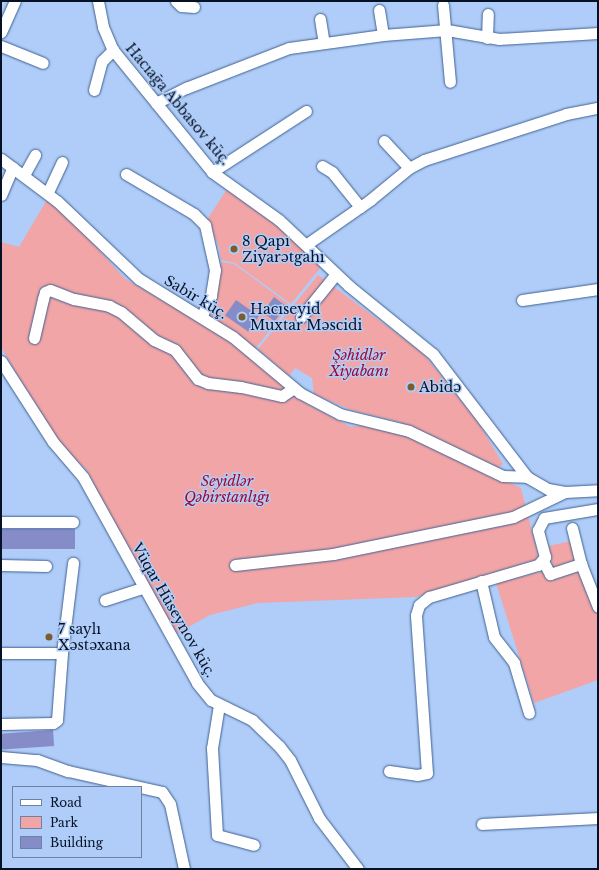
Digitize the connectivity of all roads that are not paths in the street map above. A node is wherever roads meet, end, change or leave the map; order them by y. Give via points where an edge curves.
1 (15, 1) edge
2 (98, 1) edge
3 (176, 1) edge
4 (443, 5) dead end
5 (194, 7) dead end
6 (380, 10) dead end
7 (488, 14) dead end
8 (320, 19) dead end
9 (1, 30) edge
10 (446, 30) junction
11 (598, 33) edge
12 (384, 35) junction
13 (487, 38) junction
14 (324, 43) junction
15 (1, 46) edge
16 (113, 50) junction
17 (43, 63) dead end
18 (450, 82) dead end
19 (94, 90) dead end
20 (156, 103) junction
21 (598, 108) edge
22 (306, 111) dead end
23 (384, 141) dead end
24 (35, 155) dead end
25 (1, 159) edge
26 (62, 162) dead end
27 (322, 166) dead end
28 (13, 167) junction
29 (409, 168) junction
30 (212, 172) junction
31 (24, 174) junction
32 (126, 174) dead end
33 (48, 192) junction
34 (1, 195) edge
35 (360, 207) junction
36 (307, 244) junction
37 (336, 274) junction
38 (598, 289) edge
39 (522, 300) dead end
40 (201, 317) junction
41 (301, 317) dead end
42 (34, 338) dead end
43 (1, 361) edge
44 (294, 388) junction
45 (527, 477) junction
46 (598, 490) edge
47 (565, 492) junction
48 (598, 509) edge
49 (1, 522) edge
50 (73, 522) dead end
51 (572, 528) dead end
52 (543, 561) junction
53 (73, 563) dead end
54 (581, 564) junction
55 (1, 565) edge
56 (235, 565) dead end
57 (46, 566) dead end
58 (481, 581) junction
59 (142, 588) junction
60 (105, 600) dead end
61 (598, 607) edge
62 (1, 653) edge
63 (62, 653) junction
64 (219, 705) junction
65 (529, 713) dead end
66 (1, 724) edge
67 (1, 757) edge
68 (389, 771) dead end
69 (123, 785) edge
70 (142, 787) edge
71 (598, 818) edge
72 (482, 824) dead end
73 (254, 845) dead end
74 (184, 869) edge
75 (358, 869) edge

1 - 9 street
2 - 16 street, Hacıağa Abbasov küç. via 103,27
3 - 5 street via 181,6
4 - 10 street
6 - 12 street
7 - 13 street
8 - 14 street
10 - 12 street
10 - 13 street
10 - 18 street
11 - 13 street via 514,39
12 - 14 street
14 - 20 street via 280,51 186,88
15 - 17 street
16 - 19 street via 102,60
16 - 20 street, Hacıağa Abbasov küç.
20 - 30 street, Hacıağa Abbasov küç.
21 - 29 street via 566,114 449,150
22 - 30 street
23 - 29 street
24 - 31 street
25 - 28 street, Sabir küç.
26 - 33 street
27 - 35 street via 332,172
28 - 31 street, Sabir küç.
28 - 34 street
29 - 35 street
30 - 36 street, Hacıağa Abbasov küç. via 279,220
31 - 33 street, Sabir küç.
32 - 40 street via 194,214 205,225 215,270 211,296
33 - 40 street, Sabir küç. via 135,276
35 - 36 street
36 - 37 street, Hacıağa Abbasov küç.
37 - 41 street
37 - 45 street, Hacıağa Abbasov küç. via 433,354
38 - 39 street
40 - 44 street, Sabir küç. via 247,348
42 - 44 street via 42,299 45,292 50,290 74,299 109,306 121,312 154,340 175,350 198,379 282,396
43 - 59 street, Vüqar Hüseynov küç. via 53,442 83,477
44 - 45 street, Sabir küç. via 340,414 409,431 503,476
45 - 47 street, Hacıağa Abbasov küç. via 548,489
46 - 47 street, Hacıağa Abbasov küç.
47 - 56 street via 513,517 332,554
48 - 52 street via 544,518 538,530 545,557
49 - 50 street
51 - 54 street
52 - 54 street via 550,574
52 - 58 street
53 - 63 street
54 - 61 street
55 - 57 street
58 - 65 street via 494,637 514,663
58 - 68 street via 429,597 419,605 416,615 427,773 417,775
59 - 60 street
59 - 64 street, Vüqar Hüseynov küç. via 197,683
62 - 63 street
63 - 66 street via 57,720 53,723
64 - 73 street via 212,748 217,835
64 - 75 street, Vüqar Hüseynov küç. via 252,720 279,746 294,766 319,818
67 - 69 street via 37,760
70 - 74 street via 156,789 167,796
71 - 72 street

